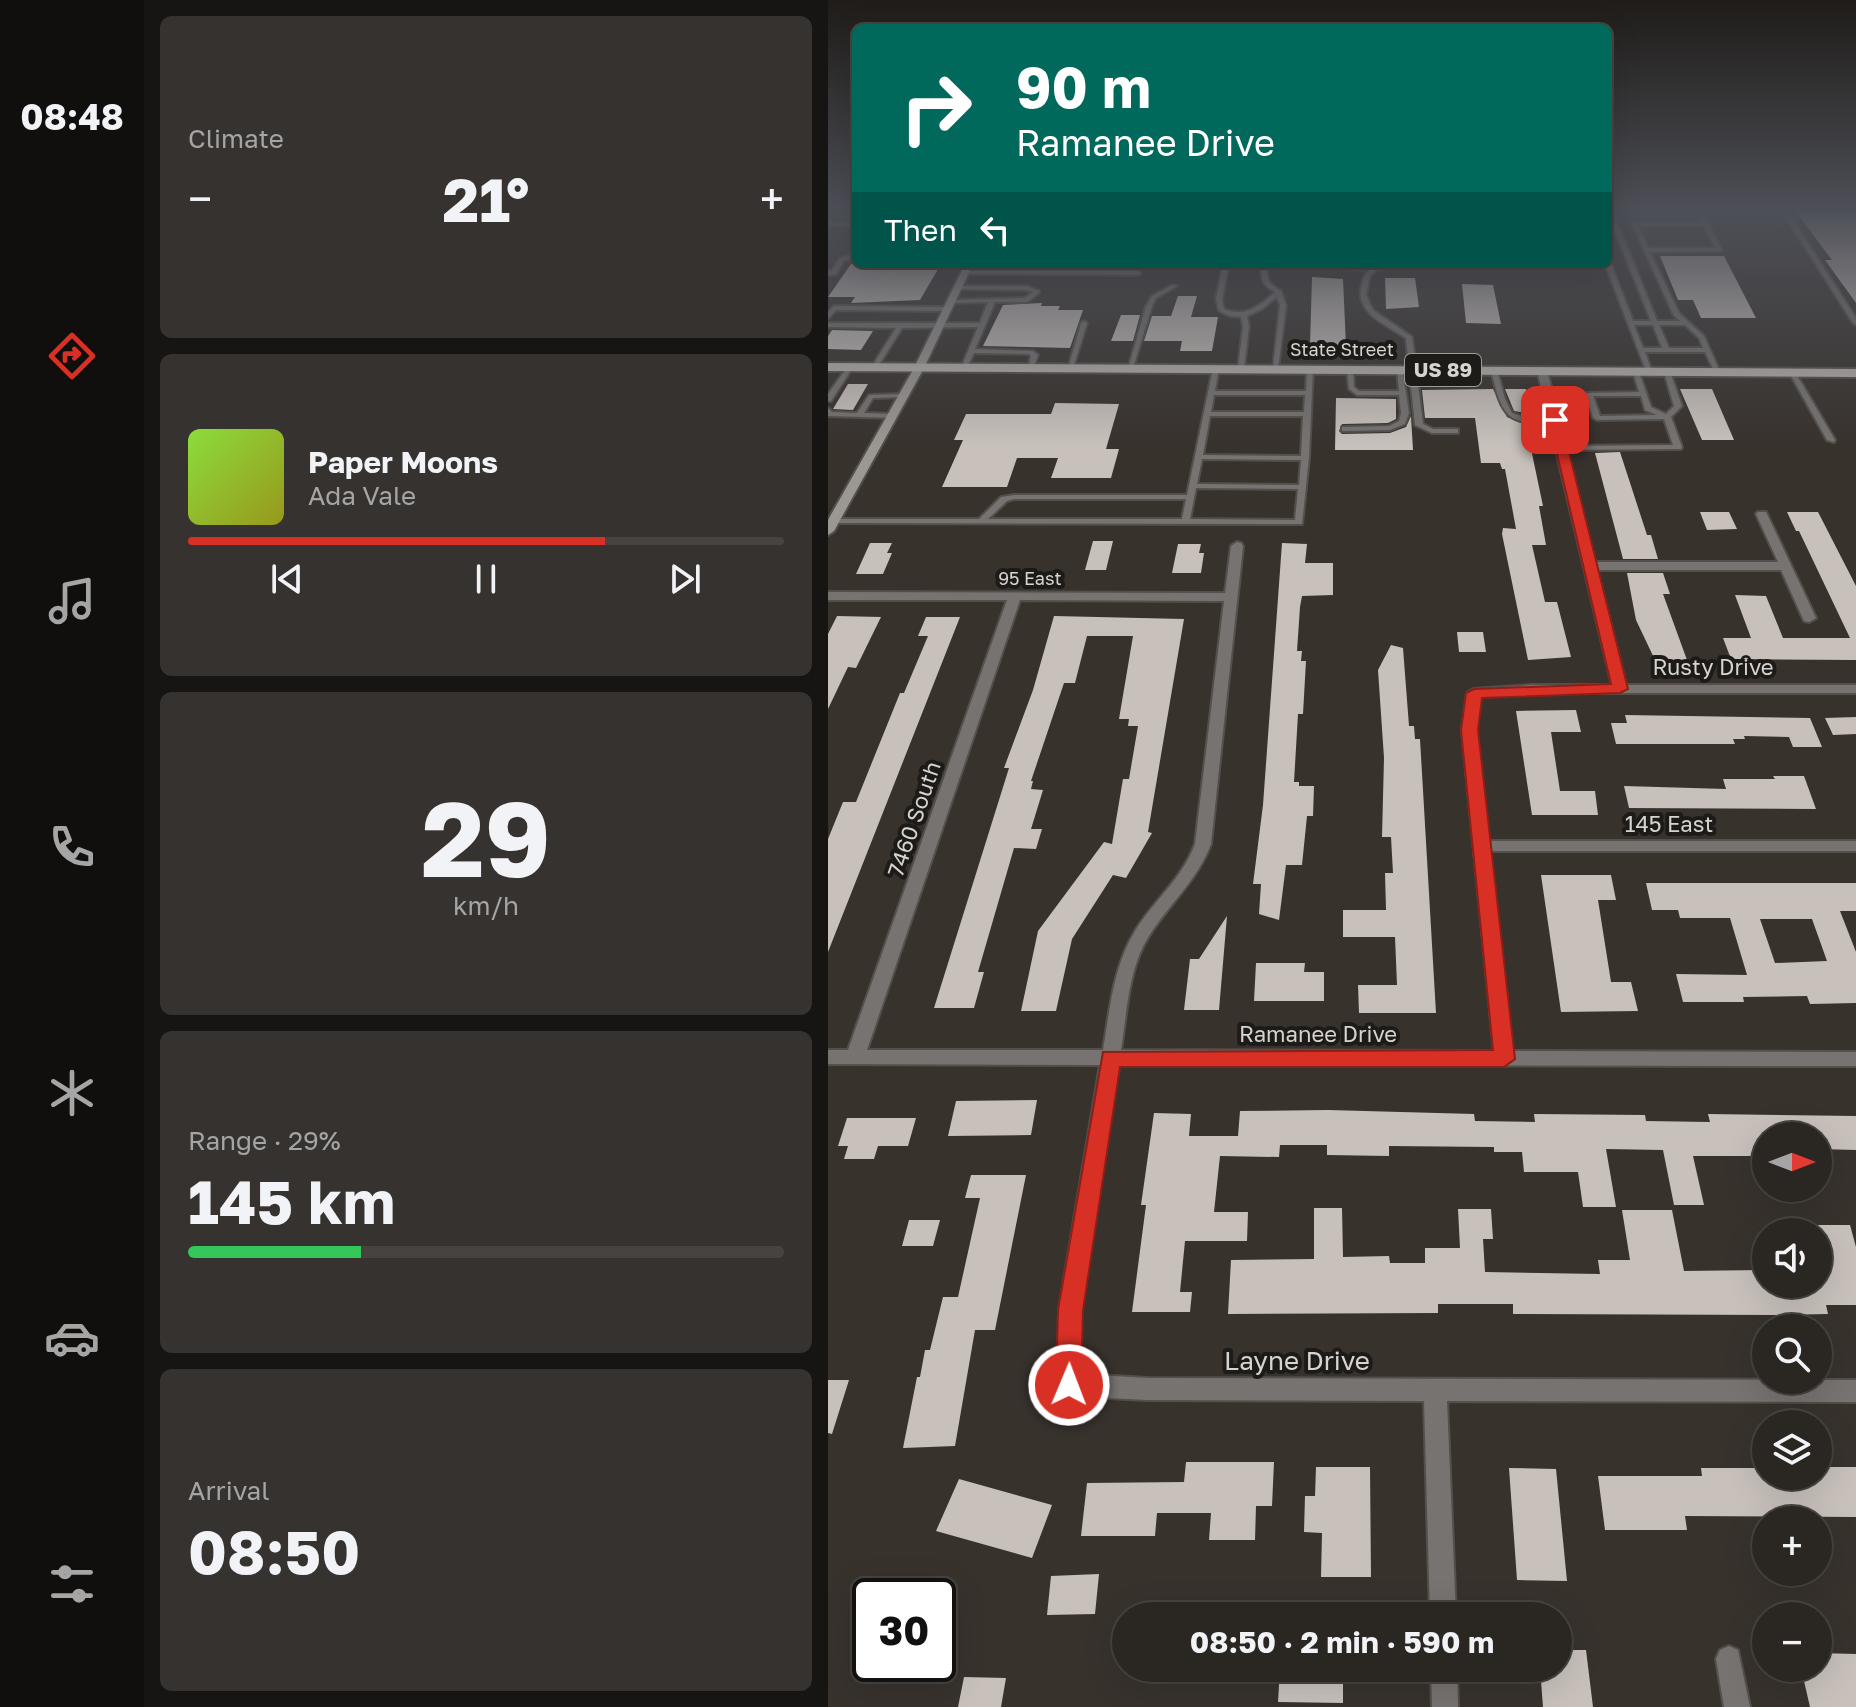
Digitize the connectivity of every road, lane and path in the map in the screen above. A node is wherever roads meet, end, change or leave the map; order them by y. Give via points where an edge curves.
1 (958, 288) joint
2 (1171, 288) edge
3 (1221, 288) edge
4 (1272, 288) edge
5 (1364, 288) edge
6 (1617, 288) edge
7 (1641, 288) edge
8 (1664, 288) edge
9 (1833, 288) edge
10 (1279, 292) junction
11 (828, 301) edge
12 (992, 301) junction
13 (950, 305) junction
14 (834, 308) junction
15 (1244, 316) junction
16 (828, 317) edge
17 (1084, 323) dead end
18 (1630, 323) junction
19 (1656, 323) junction
20 (1686, 323) junction
21 (1856, 323) edge
22 (828, 325) edge
23 (982, 325) junction
24 (900, 326) junction
25 (940, 326) junction
26 (1640, 350) junction
27 (1666, 350) junction
28 (1707, 350) junction
29 (971, 351) junction
30 (828, 367) edge
31 (850, 367) junction
32 (874, 368) junction
33 (919, 368) junction
34 (964, 368) junction
35 (1031, 368) junction
36 (1070, 368) junction
37 (1130, 368) junction
38 (1216, 368) junction
39 (1241, 368) junction
40 (1276, 368) junction
41 (1310, 368) junction
42 (1350, 369) junction
43 (1407, 369) junction
44 (1494, 370) junction
45 (1542, 370) junction
46 (1642, 372) junction
47 (1667, 372) junction
48 (1717, 372) junction
49 (1792, 372) junction
50 (1856, 373) edge
51 (1211, 393) junction
52 (1309, 393) junction
53 (1403, 393) junction
54 (1643, 394) junction
55 (903, 396) junction
56 (828, 399) edge
57 (828, 410) edge
58 (1207, 414) junction
59 (1307, 414) junction
60 (859, 415) junction
61 (893, 416) junction
62 (1667, 417) junction
63 (1555, 420) junction
64 (1345, 429) dead end
65 (1455, 431) dead end
66 (1831, 440) dead end
67 (1562, 448) junction
68 (1198, 457) junction
69 (1305, 458) junction
70 (1192, 486) junction
71 (1302, 487) junction
72 (1190, 497) junction
73 (1762, 514) dead end
74 (981, 521) junction
75 (1186, 521) junction
76 (831, 526) edge
77 (1237, 546) dead end
78 (1590, 566) junction
79 (1786, 566) junction
80 (828, 596) edge
81 (1015, 596) junction
82 (1231, 597) junction
83 (1809, 618) dead end
84 (1620, 689) junction
85 (1856, 689) edge
86 (1482, 846) junction
87 (1856, 846) edge
88 (828, 1057) edge
89 (855, 1057) junction
90 (1111, 1058) junction
91 (1504, 1059) junction
92 (1856, 1059) edge
93 (1435, 1389) junction
94 (1856, 1391) edge
95 (1443, 1602) edge
96 (1729, 1659) dead end
97 (1444, 1682) edge
98 (1445, 1707) edge
99 (1737, 1707) edge

1 - 12 lane via 1037,292 1027,300
1 - 13 street
2 - 37 lane via 1149,306
3 - 15 lane via 1221,310
4 - 10 lane
5 - 43 lane via 1370,311 1409,337
6 - 18 lane
7 - 19 lane
8 - 20 lane
9 - 21 lane
10 - 15 lane
10 - 40 lane via 1283,305
11 - 14 lane
12 - 13 lane
12 - 23 lane
13 - 14 lane
13 - 25 street
14 - 16 lane
15 - 39 lane
17 - 36 lane
18 - 19 lane
18 - 26 lane
19 - 20 lane
19 - 27 lane
20 - 28 lane via 1702,337
22 - 24 lane
23 - 25 lane
23 - 29 lane
24 - 25 lane
24 - 32 lane
25 - 33 street
26 - 27 lane
26 - 46 lane
27 - 28 lane
28 - 48 lane
29 - 34 lane
29 - 35 lane via 1031,352
30 - 31 main road, State Street / US 89
31 - 32 main road, State Street / US 89
31 - 56 lane
32 - 33 main road, State Street / US 89
33 - 34 main road, State Street / US 89
33 - 55 street
34 - 35 main road, State Street / US 89
35 - 36 main road, State Street / US 89
36 - 37 main road, State Street / US 89
37 - 38 main road, State Street / US 89
38 - 39 main road, State Street / US 89
38 - 51 lane
39 - 40 main road, State Street / US 89
40 - 41 main road, State Street / US 89
41 - 42 main road, State Street / US 89
41 - 52 lane
42 - 43 main road, State Street / US 89
42 - 53 lane via 1351,388 1357,393
43 - 44 main road, State Street / US 89
43 - 53 lane
43 - 65 lane via 1419,425
44 - 45 main road, State Street / US 89
44 - 63 lane via 1508,415 1515,420
45 - 46 main road, State Street / US 89
45 - 63 street
46 - 47 main road, State Street / US 89
46 - 54 lane
47 - 48 main road, State Street / US 89
47 - 62 lane via 1678,406
48 - 49 main road, State Street / US 89
49 - 50 main road, State Street / US 89
49 - 66 lane
51 - 52 lane
51 - 58 lane
52 - 59 lane
53 - 64 lane via 1405,418 1397,426
54 - 62 lane via 1648,408
54 - 62 lane via 1589,394 1597,418
55 - 60 lane via 871,396
55 - 61 street
57 - 60 lane
58 - 59 lane
58 - 68 lane
59 - 69 lane
60 - 61 lane
61 - 76 street
62 - 67 lane via 1678,447
63 - 67 street
67 - 78 street
68 - 69 lane
68 - 70 lane
69 - 71 lane
70 - 71 lane
70 - 72 lane
71 - 75 lane via 1299,522
72 - 74 lane via 1014,497 1004,499
72 - 75 lane
73 - 79 street
74 - 75 lane
74 - 76 lane
77 - 82 street
78 - 79 street
78 - 84 street
79 - 83 street
80 - 81 street, 95 East
81 - 82 street, 95 East
81 - 89 street, 7460 South
82 - 90 street via 1203,844 1189,877 1132,953
84 - 85 street, Rusty Drive
84 - 86 street, Rusty Drive via 1474,693 1469,730
86 - 87 street, 145 East
86 - 91 street
88 - 89 street, Ramanee Drive
89 - 90 street, Ramanee Drive
90 - 91 street, Ramanee Drive
90 - 93 street, Layne Drive via 1070,1310 1069,1385
91 - 92 street, Ramanee Drive
93 - 94 street, Layne Drive
93 - 95 street
96 - 99 street
97 - 98 street

